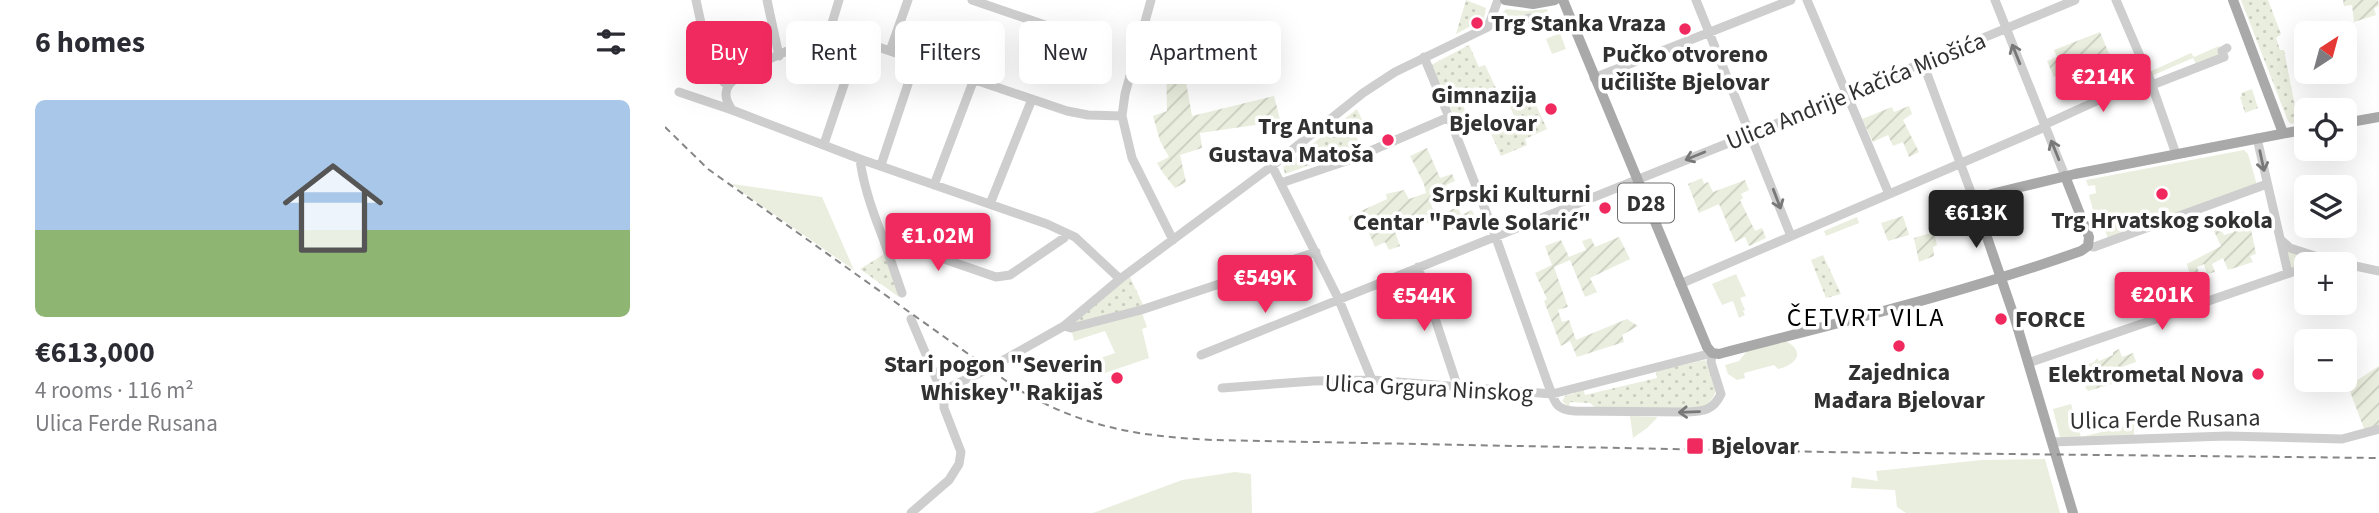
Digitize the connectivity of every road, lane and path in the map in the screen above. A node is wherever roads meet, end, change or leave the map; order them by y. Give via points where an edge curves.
1 (696, 0) edge
2 (767, 0) edge
3 (839, 0) edge
4 (908, 0) edge
5 (972, 0) edge
6 (1006, 0) edge
7 (1151, 0) edge
8 (1498, 0) edge
9 (1506, 0) edge
10 (1555, 0) edge
11 (1563, 0) edge
12 (1696, 0) edge
13 (1791, 0) edge
14 (1807, 0) edge
15 (1995, 0) edge
16 (2075, 0) edge
17 (2116, 0) edge
18 (2233, 0) edge
19 (1002, 10) junction
20 (1529, 18) dead end
21 (833, 21) edge
22 (1034, 21) edge
23 (1491, 22) junction
24 (2007, 30) junction
25 (1710, 33) junction
26 (881, 48) edge
27 (2227, 48) dead end
28 (890, 51) junction
29 (786, 53) edge
30 (895, 53) edge
31 (779, 56) junction
32 (1424, 57) junction
33 (1923, 63) junction
34 (1594, 79) junction
35 (2150, 81) junction
36 (844, 84) edge
37 (908, 84) edge
38 (972, 84) edge
39 (988, 84) edge
40 (727, 86) junction
41 (679, 92) dead end
42 (1846, 95) junction
43 (1032, 99) junction
44 (732, 110) junction
45 (1122, 116) junction
46 (1448, 117) junction
47 (2379, 117) edge
48 (2357, 121) edge
49 (2045, 126) junction
50 (2294, 131) edge
51 (2283, 133) junction
52 (1751, 134) junction
53 (2257, 138) junction
54 (824, 144) junction
55 (2176, 153) junction
56 (860, 159) junction
57 (1961, 163) junction
58 (881, 165) junction
59 (1272, 166) junction
60 (2084, 173) junction
61 (2065, 176) junction
62 (1636, 180) junction
63 (1281, 183) junction
64 (2267, 184) junction
65 (934, 185) junction
66 (1970, 186) junction
67 (2072, 190) junction
68 (1889, 194) junction
69 (1988, 196) junction
70 (990, 204) junction
71 (1978, 211) junction
72 (1066, 233) junction
73 (1495, 235) junction
74 (1791, 236) junction
75 (883, 238) junction
76 (2280, 239) junction
77 (1173, 240) junction
78 (2088, 246) junction
79 (1316, 252) junction
80 (2302, 252) edge
81 (2357, 266) edge
82 (1418, 268) junction
83 (2294, 271) edge
84 (2379, 271) edge
85 (2288, 273) junction
86 (2007, 277) junction
87 (1120, 279) junction
88 (1680, 284) junction
89 (902, 293) dead end
90 (1339, 300) junction
91 (911, 318) dead end
92 (1064, 326) junction
93 (1712, 353) junction
94 (1201, 355) dead end
95 (2028, 363) junction
96 (1372, 380) junction
97 (1222, 388) dead end
98 (1458, 388) junction
99 (1552, 394) junction
100 (944, 397) junction
101 (2379, 429) edge
102 (2052, 442) junction
103 (911, 513) edge
104 (2073, 513) edge

1 - 40 street via 710,65
2 - 31 street
3 - 21 street
4 - 28 street
5 - 19 street
6 - 19 street
7 - 45 street
8 - 23 street
9 - 10 main road via 1532,4
11 - 34 main road, D28
12 - 25 street
13 - 25 street
14 - 42 street
15 - 24 street
16 - 24 street, Ulica Andrije Kačića Miošića
17 - 35 street
18 - 51 main road
19 - 22 street
20 - 23 street via 1506,27
23 - 32 street
24 - 33 street, Ulica Andrije Kačića Miošića
49 -> 24 street
25 - 34 street
25 - 52 street
26 - 28 street
27 - 35 street via 2222,51 2224,57
28 - 30 street
29 - 31 street
31 - 40 street via 749,68
32 - 46 street
32 - 59 street via 1363,93
33 - 42 street, Ulica Andrije Kačića Miošića
33 - 57 street
34 - 62 main road, D28
35 - 49 street
35 - 55 street
36 - 54 street
37 - 58 street
38 - 65 street
39 - 43 street
40 - 44 street
41 - 44 street
42 - 52 street, Ulica Andrije Kačića Miošića
42 - 68 street
43 - 45 street via 1088,115
43 - 70 street
44 - 54 street
45 - 77 street via 1132,158
46 - 63 street via 1352,159
46 - 73 street
47 - 48 main road
49 - 57 street
61 -> 49 street
50 - 51 main road
51 - 53 main road
52 -> 62 street, Ulica Andrije Kačića Miošića
52 -> 74 street
53 - 55 main road
53 -> 64 street
54 - 56 street
55 - 60 main road
56 - 58 street
56 - 75 street
57 - 66 street
57 - 68 street
58 - 65 street
59 - 63 street
59 - 77 street
60 - 61 main road
60 - 67 main road
61 - 67 main road
61 - 69 main road
62 - 73 street, Ulica Andrije Kačića Miošića
62 - 88 main road, D28
63 - 79 street
64 - 76 street
64 - 78 street via 2105,244
65 - 70 street
66 - 69 street
66 - 71 street
67 - 78 main road
68 - 74 street
69 - 71 main road
70 - 72 street
71 - 86 main road
72 - 75 street via 1010,275 996,277
72 - 87 street
73 - 82 street, Ulica Andrije Kačića Miošića
73 - 99 street
74 - 88 street
75 - 89 street
76 - 80 street
76 - 85 street
77 - 87 street
78 - 86 main road
79 - 90 street
79 - 92 street via 1141,310
81 - 84 street
82 - 90 street, Ulica Andrije Kačića Miošića
82 - 98 street
83 - 85 street
85 - 95 street
86 - 93 main road
86 - 95 main road, Ulica Ferde Rusana via 2008,296
87 - 92 street
88 - 93 main road, D28
90 - 94 street, Ulica Andrije Kačića Miošića
90 - 96 street
91 - 100 street
92 - 100 street via 952,386
93 - 99 street
93 -> 99 street via 1721,394 1703,411 1568,411 1558,406
95 - 102 main road, Ulica Ferde Rusana
96 - 97 street, Ulica Grgura Ninskog
96 - 98 street, Ulica Grgura Ninskog
98 - 99 street, Ulica Grgura Ninskog
100 - 103 street via 961,452 959,464 949,480
101 - 102 street, Ulica Ferde Rusana via 2342,439 2227,436
102 - 104 main road

